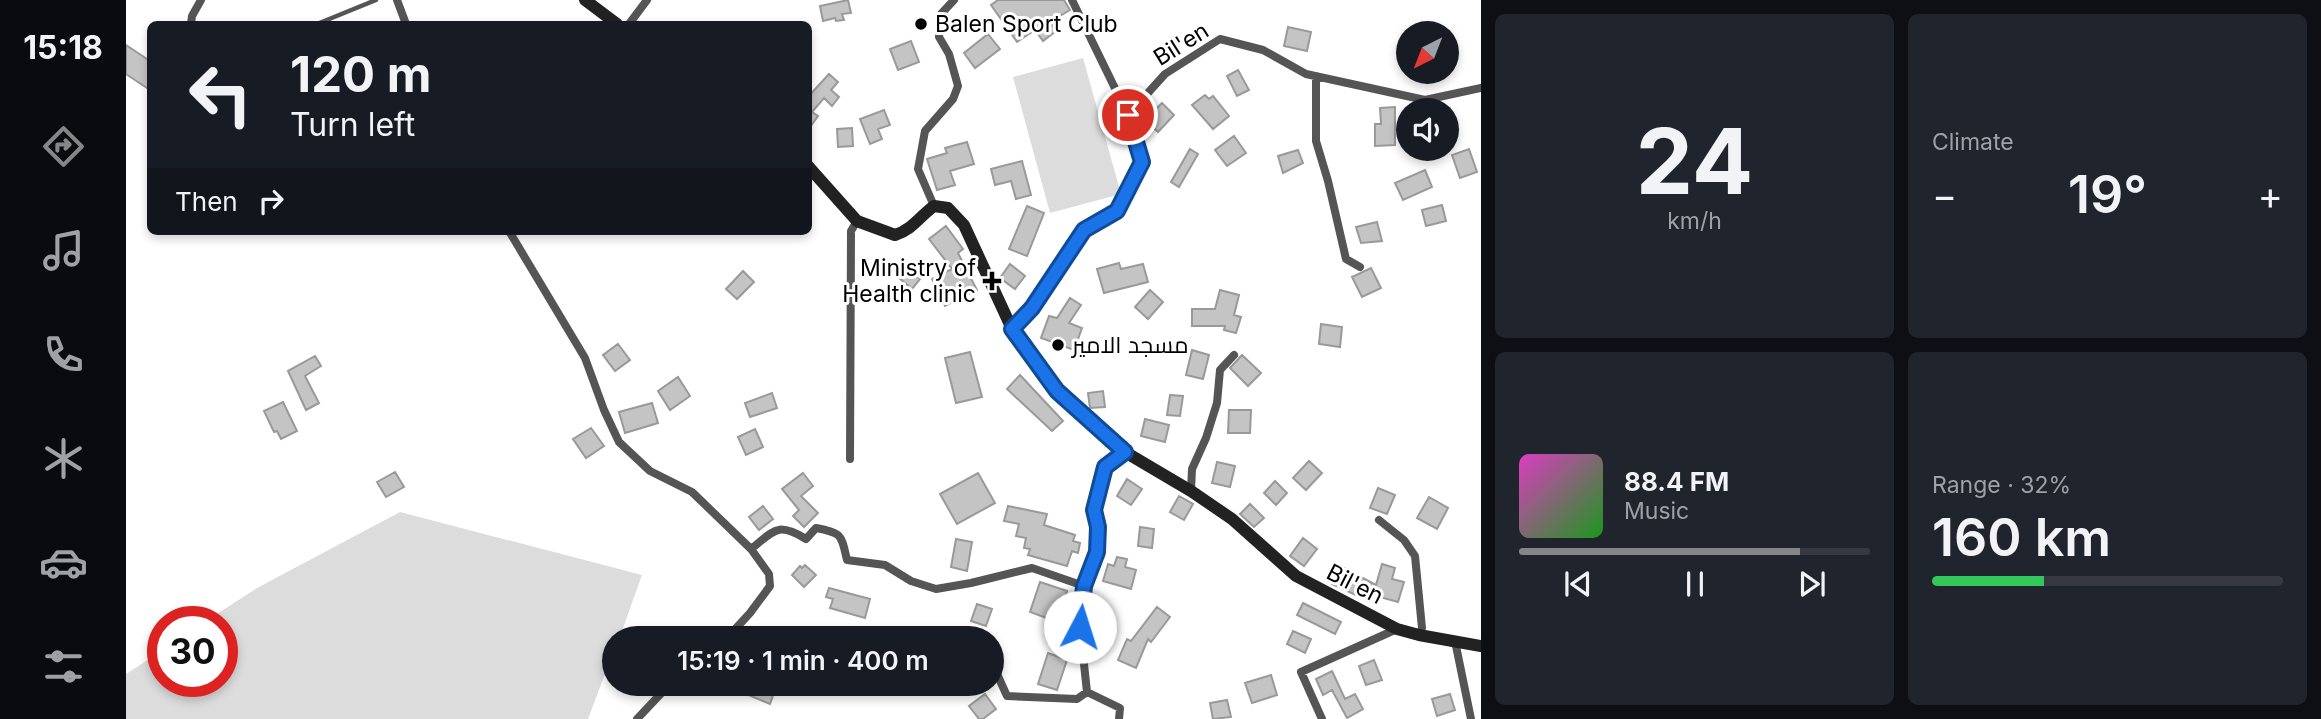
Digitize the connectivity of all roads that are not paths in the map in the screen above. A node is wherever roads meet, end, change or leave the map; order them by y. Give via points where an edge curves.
1 (201, 0) edge
2 (376, 0) edge
3 (397, 0) edge
4 (586, 0) edge
5 (647, 0) edge
6 (954, 0) edge
7 (1072, 0) edge
8 (191, 21) edge
9 (324, 21) edge
10 (405, 21) edge
11 (613, 21) edge
12 (631, 21) edge
13 (1316, 76) junction
14 (1481, 88) edge
15 (1128, 115) junction
16 (812, 170) edge
17 (934, 206) junction
18 (857, 221) junction
19 (511, 235) edge
20 (1360, 267) dead end
21 (1012, 329) junction
22 (1234, 355) dead end
23 (1125, 452) junction
24 (850, 459) dead end
25 (1191, 491) junction
26 (1379, 520) dead end
27 (751, 550) junction
28 (1084, 586) junction
29 (738, 626) edge
30 (1397, 629) junction
31 (1419, 635) junction
32 (1455, 641) junction
33 (1481, 646) edge
34 (1004, 689) edge
35 (1087, 692) junction
36 (659, 696) edge
37 (637, 719) edge
38 (1119, 719) edge
39 (1322, 719) edge
40 (1471, 719) edge

1 - 8 street
2 - 9 lane
3 - 10 street
4 - 11 street
5 - 12 street
6 - 17 street via 940,15 939,37 958,86 953,99 925,131 918,169
7 - 15 street
13 - 14 street, Bil'en via 1425,100
13 - 15 street, Bil'en via 1263,50 1220,39 1166,75
13 - 20 street via 1316,141 1346,259
15 - 21 street via 1142,162 1117,211 1084,230 1032,308
16 - 18 street
17 - 18 street via 910,230 895,235
17 - 21 street, Bil'en via 948,208 964,225
18 - 24 street via 851,230
19 - 27 street via 585,358 619,442 650,471 692,492
21 - 23 street, Bil'en via 1057,391
22 - 25 street via 1220,370 1217,403 1192,469
23 - 25 street, Bil'en
23 - 28 street via 1105,467 1094,510 1097,552
25 - 30 street, Bil'en via 1232,519 1296,576
26 - 31 street via 1404,540 1415,556
27 - 28 street via 776,529 790,529 806,538 816,528 835,531 847,560 885,565 936,589 1032,568
27 - 29 street via 769,574 770,586
28 - 35 street via 1080,627
30 - 31 street, Bil'en
30 - 39 street via 1301,672
31 - 32 street, Bil'en
32 - 33 street
32 - 40 street
34 - 35 street via 1007,696 1077,699
35 - 38 street via 1120,708
36 - 37 street

